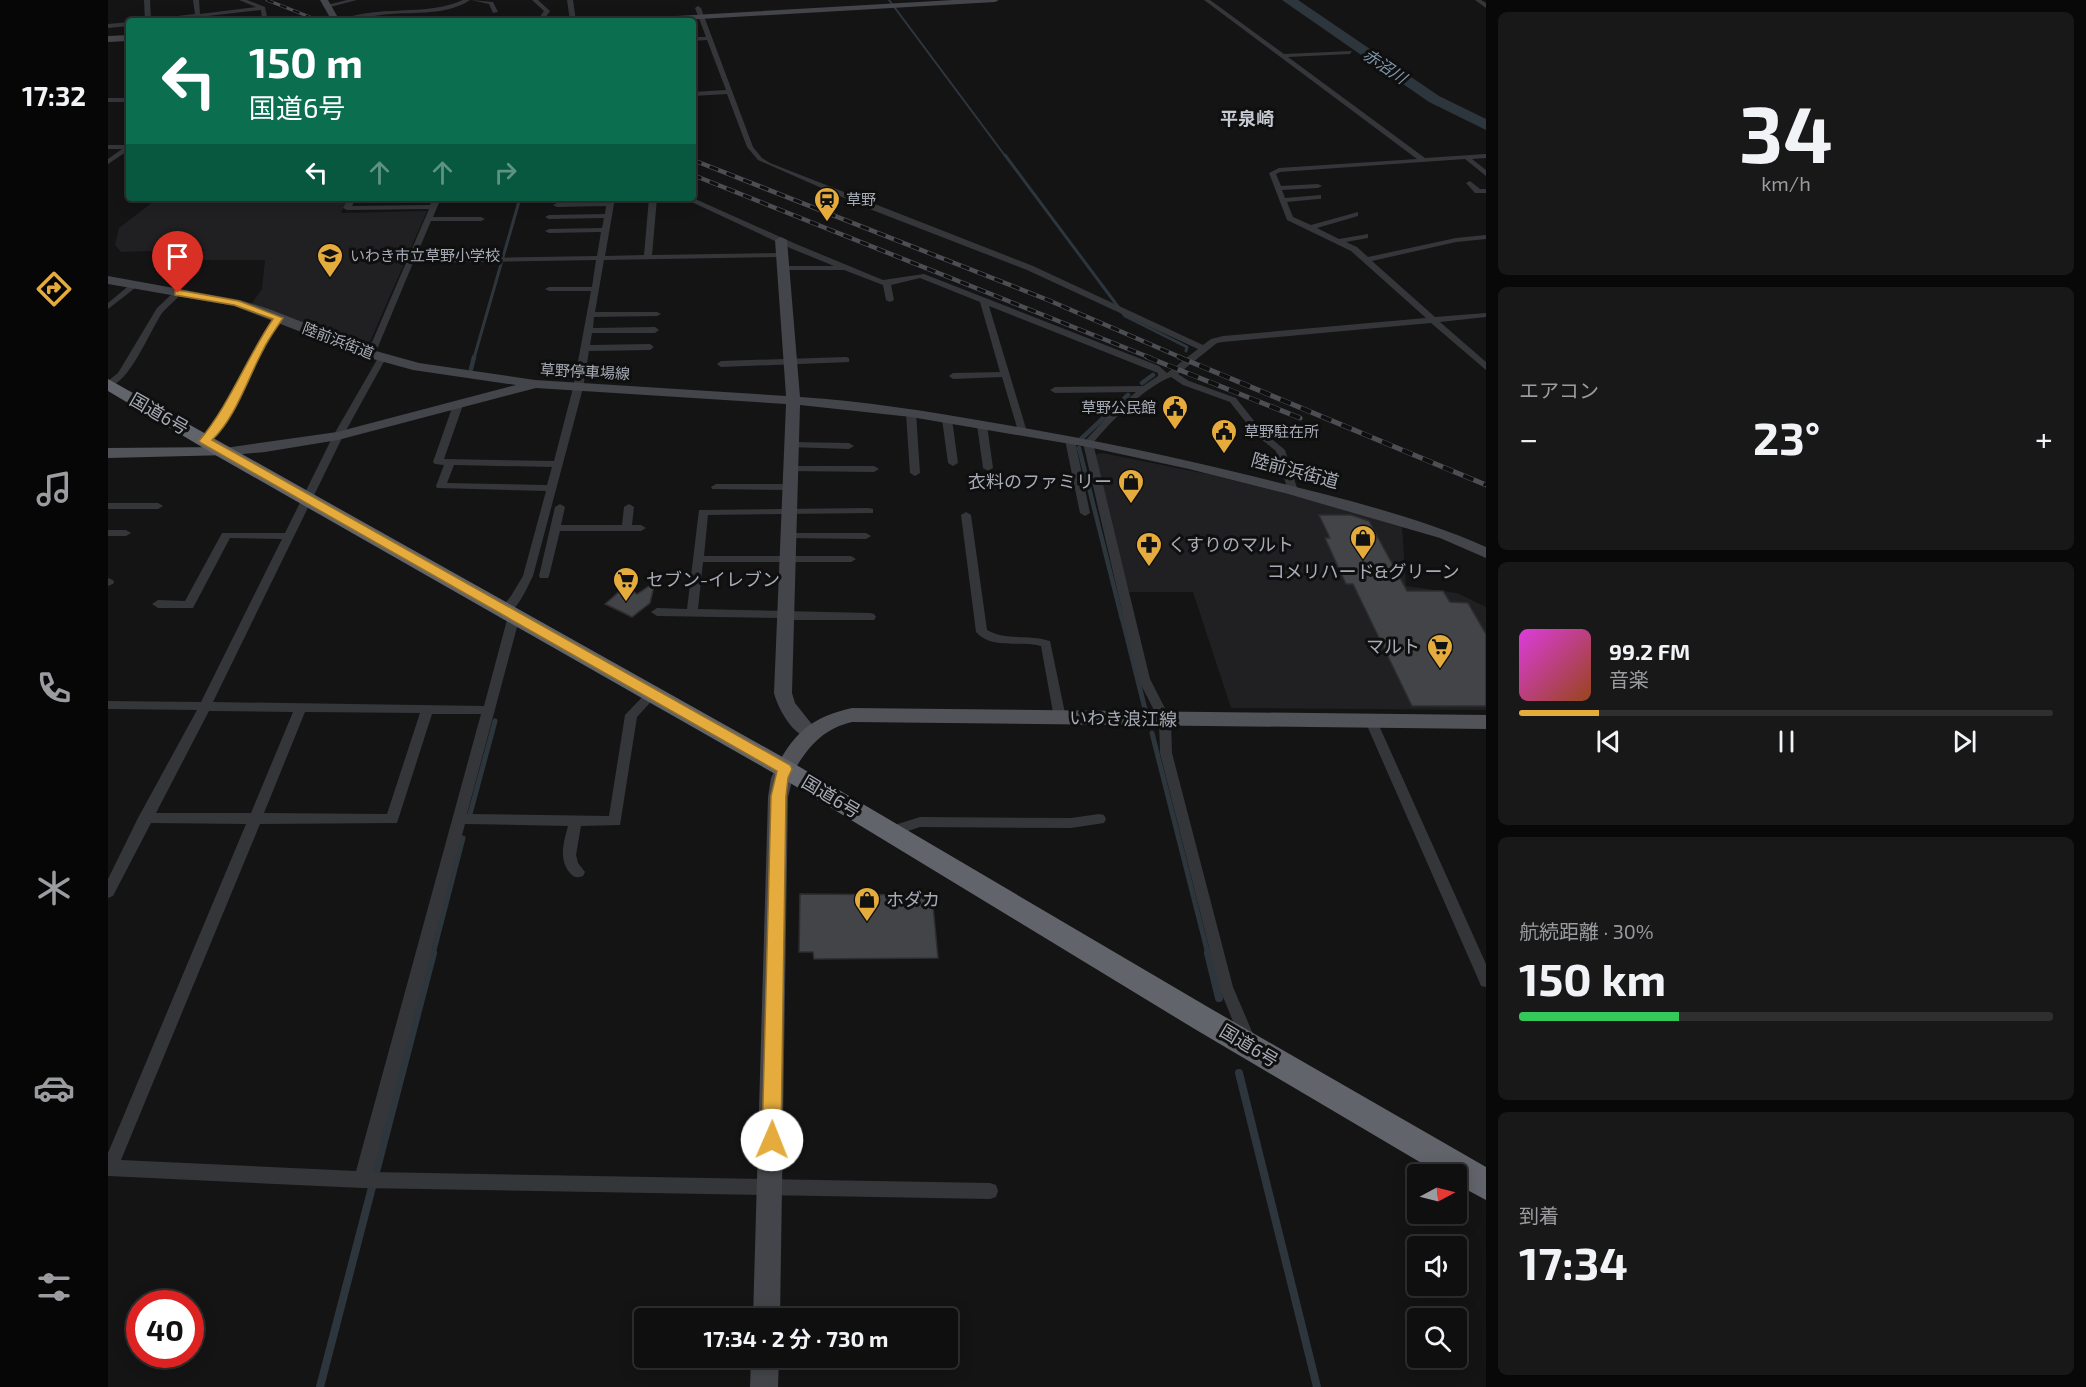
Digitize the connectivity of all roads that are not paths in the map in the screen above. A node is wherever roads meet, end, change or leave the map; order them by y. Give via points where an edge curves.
1 (147, 0) edge
2 (196, 0) edge
3 (242, 0) edge
4 (354, 0) edge
5 (467, 0) edge
6 (474, 0) edge
7 (535, 0) edge
8 (570, 0) edge
9 (995, 0) edge
10 (1208, 0) edge
11 (1478, 0) edge
12 (428, 2) dead end
13 (325, 3) edge
14 (401, 4) dead end
15 (1486, 6) edge
16 (263, 8) junction
17 (426, 9) junction
18 (396, 12) junction
19 (495, 12) dead end
20 (699, 12) junction
21 (219, 13) junction
22 (198, 15) junction
23 (149, 18) edge
24 (174, 18) edge
25 (220, 18) edge
26 (265, 18) edge
27 (336, 18) edge
28 (357, 18) edge
29 (542, 18) edge
30 (573, 18) edge
31 (648, 18) edge
32 (126, 24) edge
33 (108, 26) edge
34 (126, 38) edge
35 (710, 38) junction
36 (108, 39) edge
37 (696, 39) edge
38 (1350, 52) dead end
39 (1283, 56) junction
40 (729, 92) junction
41 (696, 94) edge
42 (108, 100) edge
43 (126, 100) edge
44 (108, 142) edge
45 (108, 147) edge
46 (126, 147) edge
47 (126, 149) edge
48 (1486, 156) edge
49 (126, 158) edge
50 (1466, 158) junction
51 (111, 160) edge
52 (1423, 160) junction
53 (1486, 174) edge
54 (1470, 183) dead end
55 (1318, 186) dead end
56 (1278, 188) junction
57 (1486, 191) edge
58 (1318, 197) dead end
59 (1282, 200) junction
60 (350, 201) edge
61 (436, 201) edge
62 (610, 201) edge
63 (652, 201) edge
64 (694, 201) edge
65 (557, 205) dead end
66 (434, 207) junction
67 (1355, 214) dead end
68 (608, 216) junction
69 (549, 217) dead end
70 (428, 219) junction
71 (481, 219) dead end
72 (1311, 228) junction
73 (605, 230) junction
74 (549, 231) dead end
75 (1365, 236) dead end
76 (1486, 237) edge
77 (781, 240) junction
78 (1339, 241) junction
79 (648, 257) junction
80 (601, 258) junction
81 (1367, 260) junction
82 (411, 261) junction
83 (783, 262) junction
84 (845, 267) junction
85 (108, 280) edge
86 (887, 283) junction
87 (135, 285) junction
88 (596, 288) junction
89 (549, 289) dead end
90 (178, 293) junction
91 (890, 300) dead end
92 (984, 301) junction
93 (108, 307) edge
94 (657, 314) dead end
95 (591, 315) junction
96 (1486, 315) edge
97 (278, 318) junction
98 (1434, 320) junction
99 (656, 330) dead end
100 (588, 331) junction
101 (650, 347) dead end
102 (585, 348) junction
103 (1204, 349) junction
104 (376, 356) junction
105 (846, 360) dead end
106 (790, 362) junction
107 (721, 364) dead end
108 (1486, 367) edge
109 (1005, 374) junction
110 (953, 376) dead end
111 (1168, 376) junction
112 (536, 384) junction
113 (109, 385) edge
114 (578, 388) junction
115 (1145, 388) junction
116 (1055, 390) dead end
117 (793, 400) junction
118 (458, 405) junction
119 (911, 413) junction
120 (947, 419) junction
121 (982, 425) junction
122 (1022, 432) junction
123 (339, 436) junction
124 (1070, 440) junction
125 (1088, 443) junction
126 (214, 446) junction
127 (792, 446) junction
128 (849, 446) dead end
129 (108, 453) edge
130 (450, 462) junction
131 (952, 463) dead end
132 (558, 464) junction
133 (988, 468) dead end
134 (791, 469) junction
135 (874, 470) dead end
136 (915, 472) dead end
137 (716, 487) dead end
138 (791, 487) junction
139 (552, 488) junction
140 (1293, 490) junction
141 (308, 500) junction
142 (108, 506) edge
143 (158, 507) dead end
144 (560, 507) dead end
145 (629, 507) dead end
146 (869, 511) dead end
147 (790, 512) junction
148 (1085, 513) dead end
149 (966, 514) dead end
150 (627, 528) junction
151 (641, 528) dead end
152 (555, 529) junction
153 (540, 530) junction
154 (108, 533) edge
155 (126, 533) dead end
156 (287, 536) junction
157 (789, 536) junction
158 (866, 536) dead end
159 (1486, 554) edge
160 (698, 559) junction
161 (850, 559) dead end
162 (788, 560) junction
163 (544, 576) dead end
164 (158, 604) dead end
165 (657, 612) dead end
166 (509, 613) junction
167 (692, 613) junction
168 (786, 615) junction
169 (870, 617) dead end
170 (652, 694) junction
171 (108, 705) edge
172 (206, 705) junction
173 (301, 708) junction
174 (428, 708) junction
175 (489, 710) junction
176 (1060, 718) junction
177 (1165, 720) junction
178 (1371, 721) junction
179 (1486, 722) edge
180 (809, 732) junction
181 (785, 769) junction
182 (146, 818) junction
183 (255, 818) junction
184 (459, 819) junction
185 (1099, 819) dead end
186 (576, 821) junction
187 (890, 832) junction
188 (578, 872) dead end
189 (108, 892) edge
190 (1486, 981) edge
191 (1251, 1047) junction
192 (109, 1168) edge
193 (370, 1180) junction
194 (1486, 1184) edge
195 (771, 1186) junction
196 (990, 1191) dead end
197 (766, 1308) edge
198 (765, 1368) edge
199 (764, 1387) edge

1 - 23 street
2 - 22 street
3 - 16 street
4 - 13 street
5 - 17 street via 453,7
6 - 19 street via 491,3
7 - 29 street via 547,11
8 - 30 street
9 - 20 street
10 - 39 street
11 - 15 street
12 - 17 street
13 - 27 street
14 - 18 street
16 - 21 street
16 - 26 street
17 - 18 street
18 - 28 street
20 - 31 street
20 - 35 street via 703,30
21 - 22 street
21 - 25 street
22 - 24 street
32 - 33 street
34 - 36 street
35 - 37 street
35 - 40 street
38 - 39 street
39 - 52 street
40 - 41 street
40 - 103 street via 750,147 768,164 1030,268
42 - 43 street
44 - 45 street
45 - 46 street
47 - 51 street
48 - 50 street
49 - 51 street
50 - 52 street
50 - 53 street
52 - 56 street via 1276,171 1272,173
54 - 57 street via 1478,191
55 - 56 street
56 - 59 street
58 - 59 street
59 - 72 street via 1290,218
60 - 66 street via 346,208
61 - 66 street
62 - 65 street
62 - 68 street
63 - 79 street
64 - 77 street
66 - 70 street
67 - 72 street
68 - 69 street
68 - 73 street
70 - 71 street
70 - 82 street
72 - 78 street
73 - 74 street
73 - 80 street
75 - 78 street
76 - 81 street via 1465,234 1395,256
77 - 83 street
77 - 84 street
78 - 81 street
79 - 80 street
79 - 83 street
80 - 82 street
80 - 88 street
81 - 98 street
82 - 104 street
83 - 84 street
83 - 106 street
84 - 86 street
85 - 87 street, 陸前浜街道
86 - 91 street
86 - 92 street via 921,276
87 - 90 street, 陸前浜街道
87 - 93 street
88 - 89 street
88 - 95 street
90 - 97 street, 陸前浜街道 via 236,303
90 - 113 street via 160,310 120,377
92 - 109 street
92 - 111 street
94 - 95 street
95 - 100 street
96 - 98 street
97 - 104 street, 陸前浜街道
97 - 126 street via 214,433
98 - 103 street via 1229,338 1214,341
98 - 108 street
99 - 100 street
100 - 102 street
101 - 102 street
102 - 114 street
103 - 111 street
104 - 112 street, 陸前浜街道 via 418,368
104 - 123 street
105 - 106 street
106 - 107 street
106 - 117 street
109 - 110 street
109 - 122 street
111 - 115 street
111 - 140 street via 1233,400 1259,433 1280,450
112 - 114 street, 草野停車場線
112 - 118 street, 草野停車場線
113 - 126 highway, 国道6号
114 - 117 street, 草野停車場線
114 - 132 street
115 - 116 street
115 - 125 street
117 - 119 street, 草野停車場線
117 - 127 street
118 - 123 street, 草野停車場線
118 - 130 street via 438,462
119 - 120 street, 草野停車場線
119 - 136 street
120 - 121 street, 陸前浜街道
120 - 131 street
121 - 122 street, 陸前浜街道
121 - 133 street
122 - 124 street, 陸前浜街道
123 - 126 street, 草野停車場線 via 265,448
123 - 141 street
124 - 125 street, 陸前浜街道
124 - 148 street
125 - 140 street, 陸前浜街道
125 - 177 street via 1144,679
126 - 129 main road
126 - 141 highway, 国道6号
127 - 128 street
127 - 134 street
130 - 132 street
130 - 139 street via 441,486
132 - 139 street
134 - 135 street
134 - 138 street
137 - 138 street
138 - 147 street
139 - 153 street
140 - 159 street, 陸前浜街道 via 1446,535
141 - 156 street
141 - 166 highway, 国道6号
142 - 143 street
144 - 152 street
145 - 150 street
146 - 147 street
147 - 157 street
147 - 160 street via 703,512
149 - 176 street via 982,632 992,639 1038,640 1046,644
150 - 151 street
150 - 152 street
152 - 153 street
152 - 163 street
153 - 166 street via 528,576
154 - 155 street
156 - 164 street via 226,535 189,604
156 - 172 street
157 - 158 street
157 - 162 street
160 - 162 street
160 - 167 street
161 - 162 street
162 - 168 street
165 - 167 street
166 - 170 highway, 国道6号
166 - 175 street
167 - 168 street
168 - 169 street
168 - 180 street via 783,693 786,705
170 - 181 highway, 国道6号
170 - 186 street via 631,715 615,821
171 - 172 street
172 - 173 street
172 - 182 street
173 - 174 street
173 - 183 street
174 - 175 street
174 - 183 street via 392,819
175 - 184 street
176 - 177 main road, いわき浪江線
176 - 180 main road, いわき浪江線 via 852,715 834,718
177 - 178 main road, いわき浪江線
177 - 191 street via 1166,753 1226,987
178 - 179 main road, いわき浪江線
178 - 190 street
180 - 181 main road, いわき浪江線
181 - 187 highway, 国道6号
181 - 195 street via 778,796
182 - 183 street
182 - 189 street
183 - 192 street
184 - 186 street
184 - 193 street
185 - 187 street via 1071,823 920,822
186 - 188 street via 569,860
187 - 191 highway, 国道6号
191 - 194 highway, 国道6号
192 - 193 street
193 - 195 street
195 - 196 street
195 - 197 street
198 - 199 street

